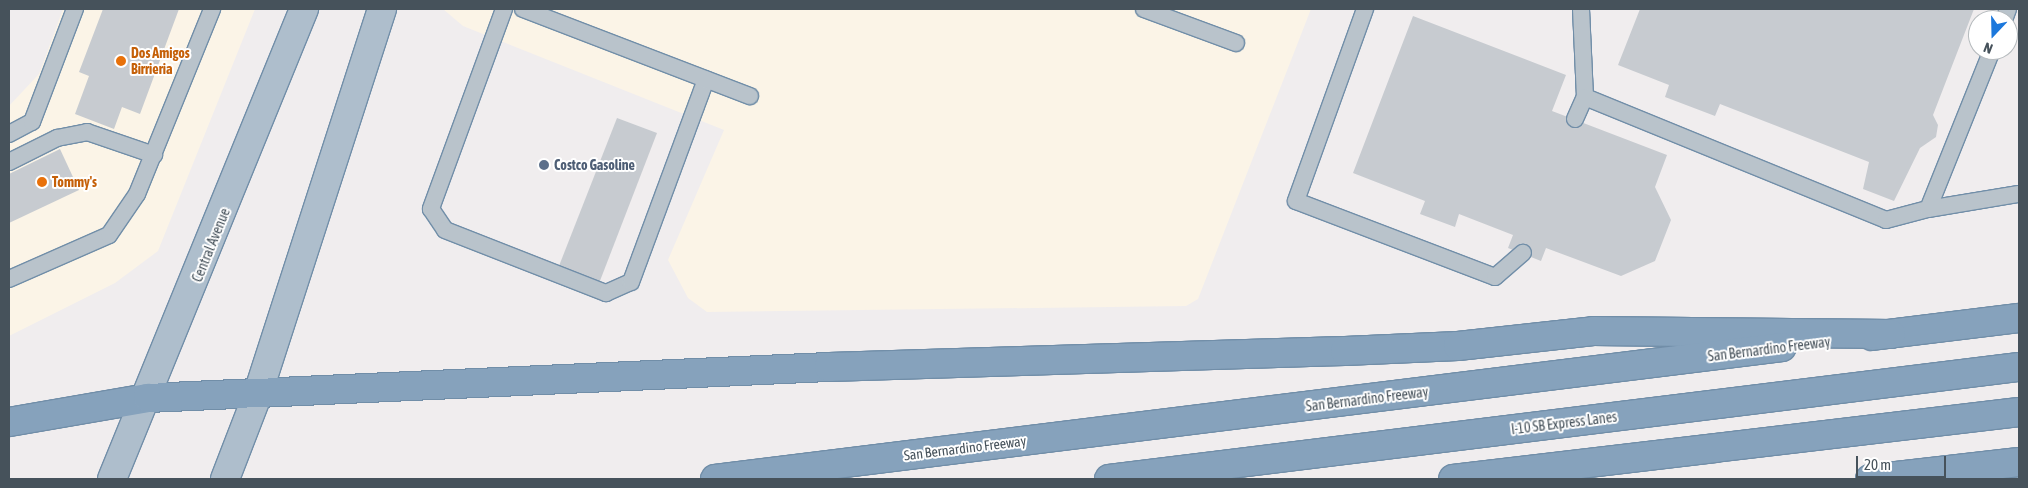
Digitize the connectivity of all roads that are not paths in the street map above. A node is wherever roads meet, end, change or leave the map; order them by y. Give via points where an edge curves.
1 (75, 9) edge
2 (212, 9) edge
3 (304, 9) edge
4 (382, 9) edge
5 (504, 9) edge
6 (524, 9) edge
7 (1144, 9) edge
8 (1365, 9) edge
9 (1581, 9) edge
10 (1236, 43) dead end
11 (1988, 60) edge
12 (706, 79) junction
13 (750, 96) dead end
14 (1585, 97) junction
15 (1575, 120) dead end
16 (9, 134) edge
17 (154, 155) junction
18 (9, 162) edge
19 (2019, 194) edge
20 (1928, 210) junction
21 (1523, 253) dead end
22 (9, 279) edge
23 (2019, 318) edge
24 (1890, 334) junction
25 (2019, 367) edge
26 (257, 396) junction
27 (148, 398) junction
28 (2019, 412) edge
29 (9, 422) edge
30 (2019, 462) edge
31 (112, 479) edge
32 (224, 479) edge
33 (715, 479) edge
34 (1109, 479) edge
35 (1453, 479) edge
36 (1870, 479) edge

1 - 16 lane via 32,122
2 - 17 lane
3 - 27 main road, Central Avenue
4 - 26 main road
5 - 12 lane via 431,209 445,230 606,293 631,282
6 - 12 lane
7 - 10 lane
8 - 21 lane via 1296,201 1495,277
9 - 14 lane
11 - 20 lane
12 - 13 lane
14 - 15 lane
14 - 20 lane via 1886,220
17 - 18 lane via 87,132 57,138
17 - 22 lane via 137,194 109,235
19 - 20 lane
23 - 24 highway, San Bernardino Freeway
24 - 26 highway via 1593,331 1420,348 829,367
24 - 33 highway, San Bernardino Freeway
25 - 34 highway, I-10 SB Express Lanes
26 - 27 highway
26 - 32 main road
27 - 29 highway
27 - 31 main road, Central Avenue
28 - 35 highway
30 - 36 highway

